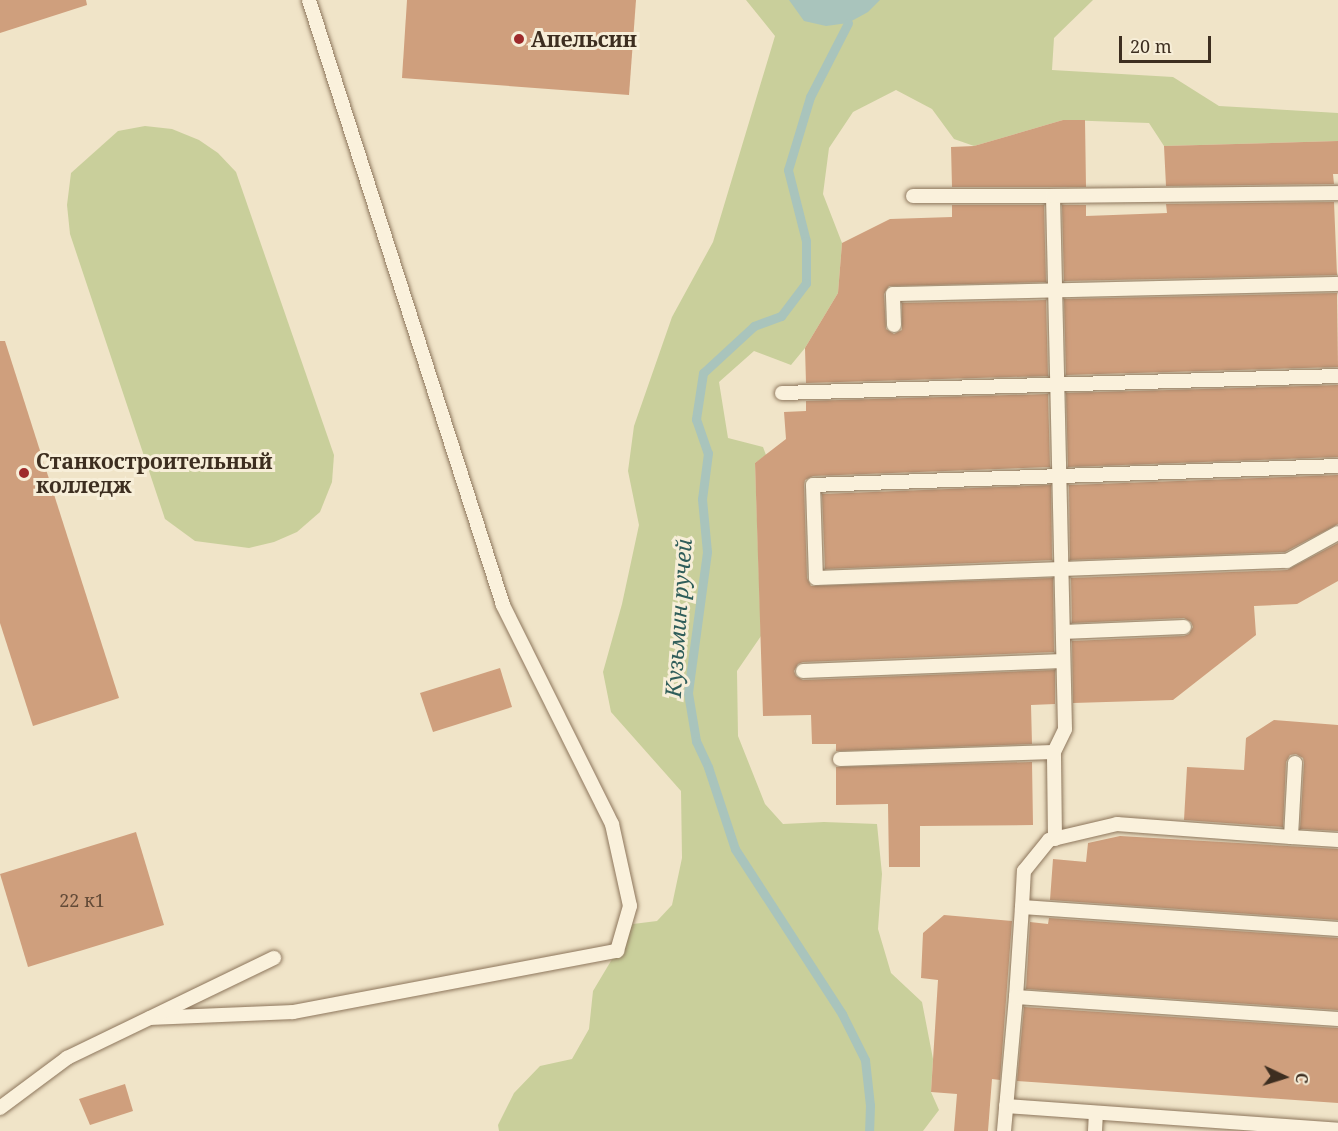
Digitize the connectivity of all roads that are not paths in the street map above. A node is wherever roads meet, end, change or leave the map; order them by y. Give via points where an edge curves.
1 (309, 0) edge
2 (1338, 193) edge
3 (913, 196) dead end
4 (1053, 196) junction
5 (1338, 284) edge
6 (1055, 291) junction
7 (894, 325) dead end
8 (1338, 376) edge
9 (1057, 385) junction
10 (782, 393) dead end
11 (1338, 466) edge
12 (1059, 476) junction
13 (1338, 533) edge
14 (1061, 569) junction
15 (1184, 627) dead end
16 (1063, 632) junction
17 (1063, 661) junction
18 (803, 671) dead end
19 (1054, 752) junction
20 (840, 759) dead end
21 (1295, 763) dead end
22 (1291, 837) junction
23 (1055, 839) junction
24 (1338, 840) edge
25 (1022, 907) junction
26 (1338, 929) edge
27 (274, 958) dead end
28 (1016, 997) junction
29 (150, 1018) junction
30 (1338, 1019) edge
31 (1006, 1107) junction
32 (0, 1108) edge
33 (1096, 1113) junction
34 (1288, 1129) edge
35 (1338, 1130) edge
36 (1004, 1131) edge
37 (1095, 1131) edge

1 - 29 lane via 503,604 612,824 630,906 617,951 293,1012
2 - 4 lane
3 - 4 lane
4 - 6 lane
5 - 6 lane
6 - 7 lane via 893,294
6 - 9 lane
8 - 9 lane
9 - 10 lane
9 - 12 lane
11 - 12 lane
12 - 14 lane
12 - 14 lane via 813,485 816,578
13 - 14 lane via 1287,561
14 - 16 lane
15 - 16 lane
16 - 17 lane
17 - 18 lane
17 - 19 lane via 1065,729
19 - 20 lane
19 - 23 lane
21 - 22 lane
22 - 23 lane via 1117,824
22 - 24 lane
23 - 25 lane via 1048,840 1024,871
25 - 26 lane
25 - 28 lane
27 - 29 lane
28 - 30 lane
28 - 31 lane
29 - 32 lane via 67,1058
31 - 33 lane
31 - 36 lane
33 - 34 lane
33 - 37 lane
34 - 35 lane

